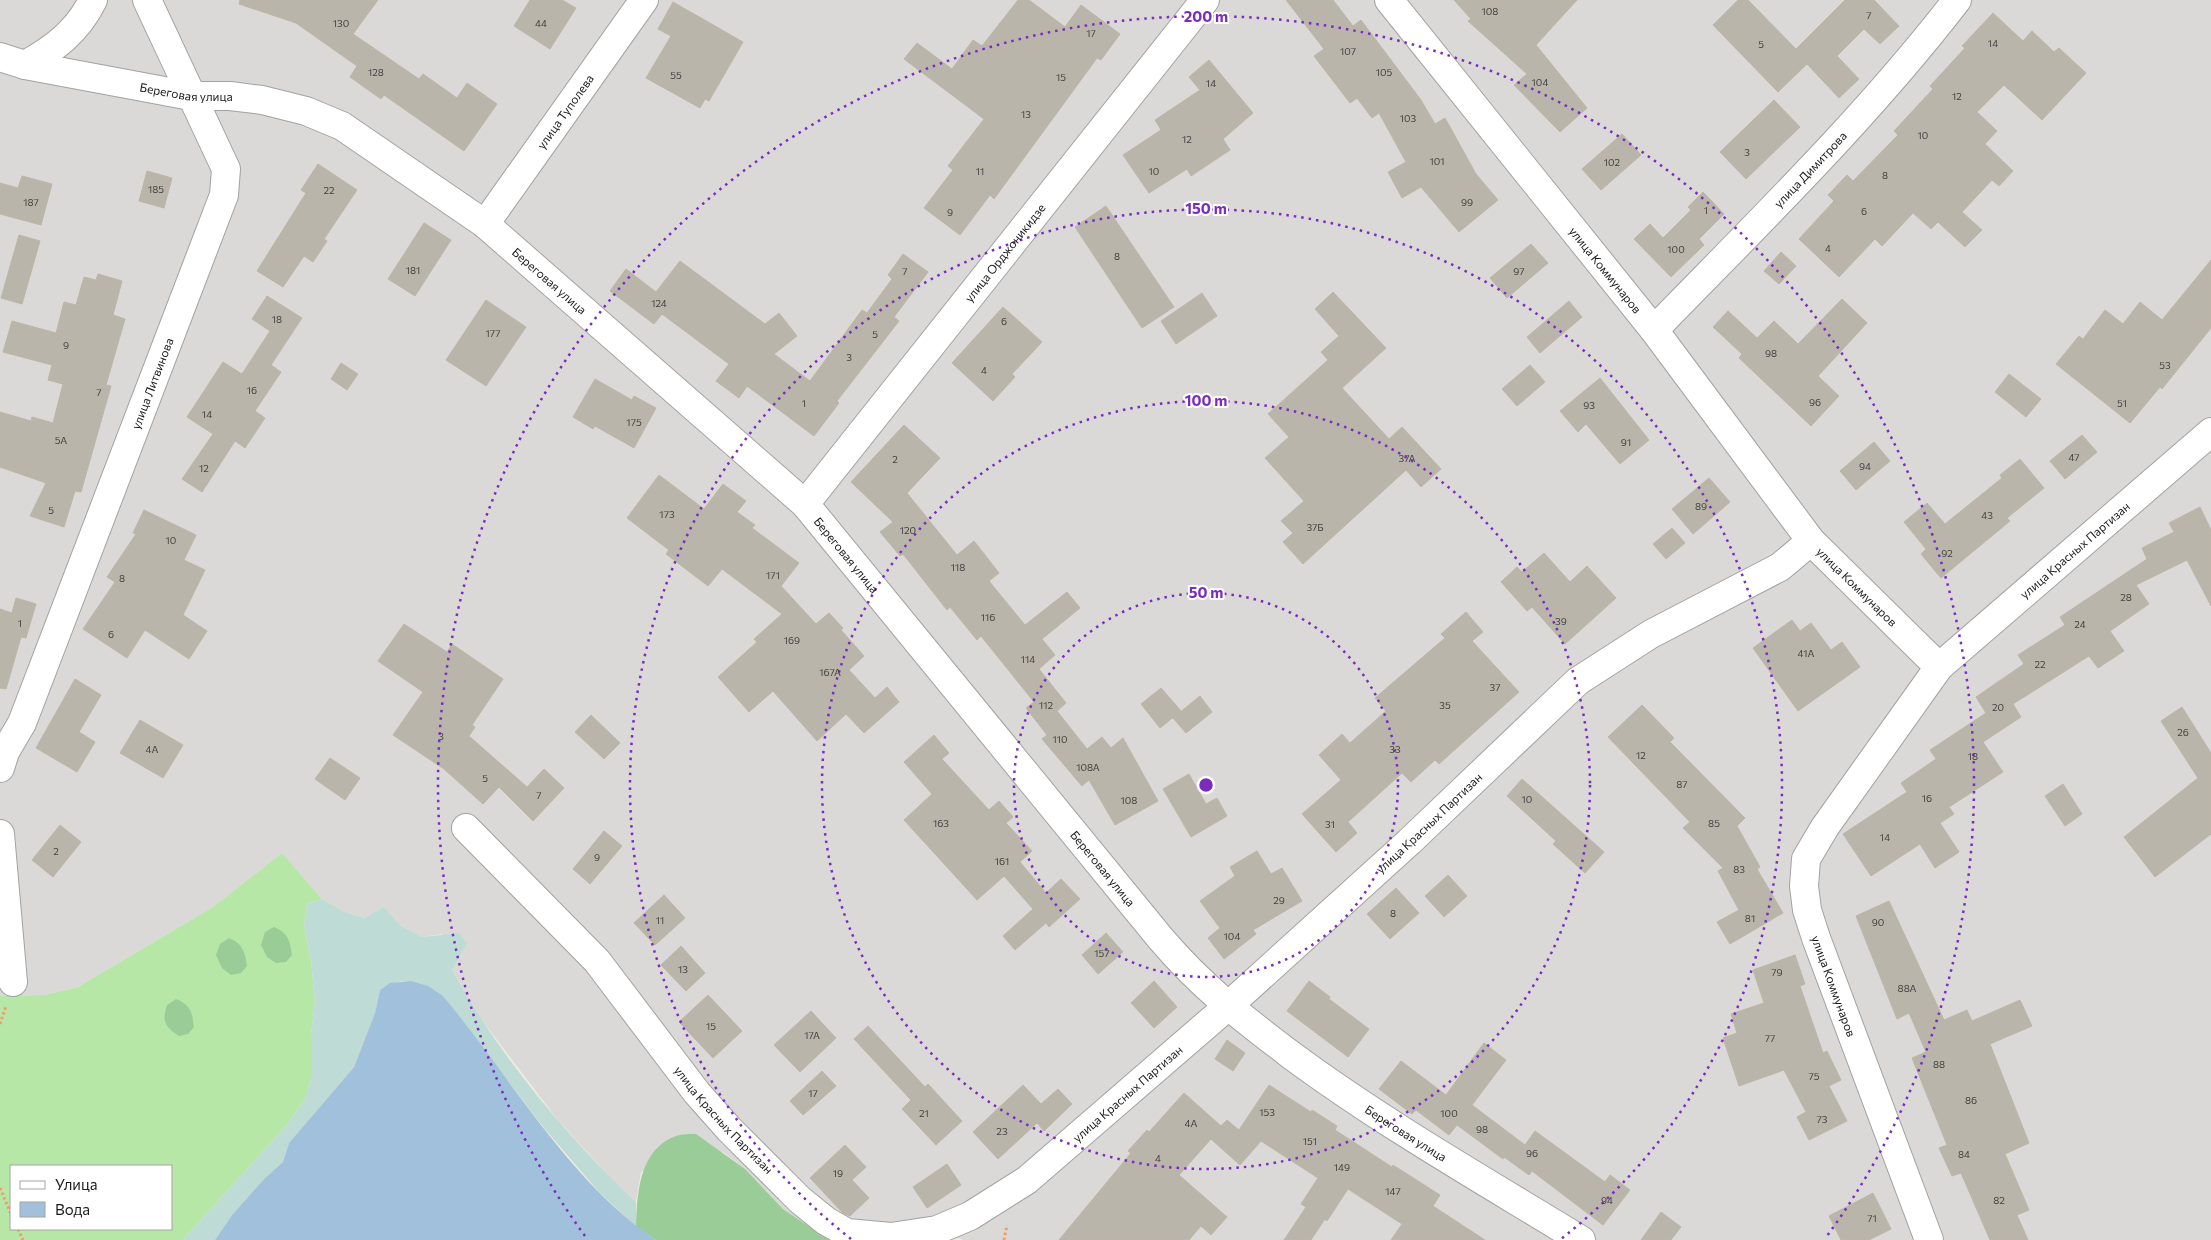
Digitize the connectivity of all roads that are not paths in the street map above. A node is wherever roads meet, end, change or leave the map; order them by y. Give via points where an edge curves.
1 (93, 0) edge
2 (147, 0) edge
3 (644, 0) edge
4 (1205, 0) edge
5 (1389, 0) edge
6 (1957, 0) edge
7 (12, 61) edge
8 (191, 96) junction
9 (485, 224) junction
10 (1654, 330) junction
11 (2211, 432) edge
12 (805, 504) junction
13 (1812, 541) junction
14 (1939, 667) junction
15 (0, 768) edge
16 (466, 828) dead end
17 (0, 834) edge
18 (13, 982) dead end
19 (1227, 1007) junction
20 (1581, 1240) edge
21 (1929, 1240) edge

1 - 7 street via 69,35 51,51
2 - 8 street, улица Литвинова
3 - 9 street, улица Туполева
4 - 12 street, улица Орджоникидзе
5 - 10 street, улица Коммунаров
6 - 10 street, улица Димитрова via 1835,143
7 - 8 street, Береговая улица
8 - 9 street, Береговая улица via 262,100 306,111 342,126
8 - 15 street, улица Литвинова via 226,169 224,195 26,714
9 - 12 street, Береговая улица
10 - 13 street, улица Коммунаров
11 - 14 street, улица Красных Партизан
12 - 19 street, Береговая улица via 1161,939 1199,982
13 - 14 street, улица Коммунаров
13 - 19 street, улица Красных Партизан via 1780,568 1651,634 1578,681 1409,842
14 - 21 street, улица Коммунаров via 1825,827 1806,859 1804,886 1816,938
16 - 19 street, улица Красных Партизан via 597,961 672,1063 729,1128 800,1200 826,1221 848,1233 891,1237 937,1230 1000,1199 1027,1180
17 - 18 street
19 - 20 street, Береговая улица via 1383,1120

